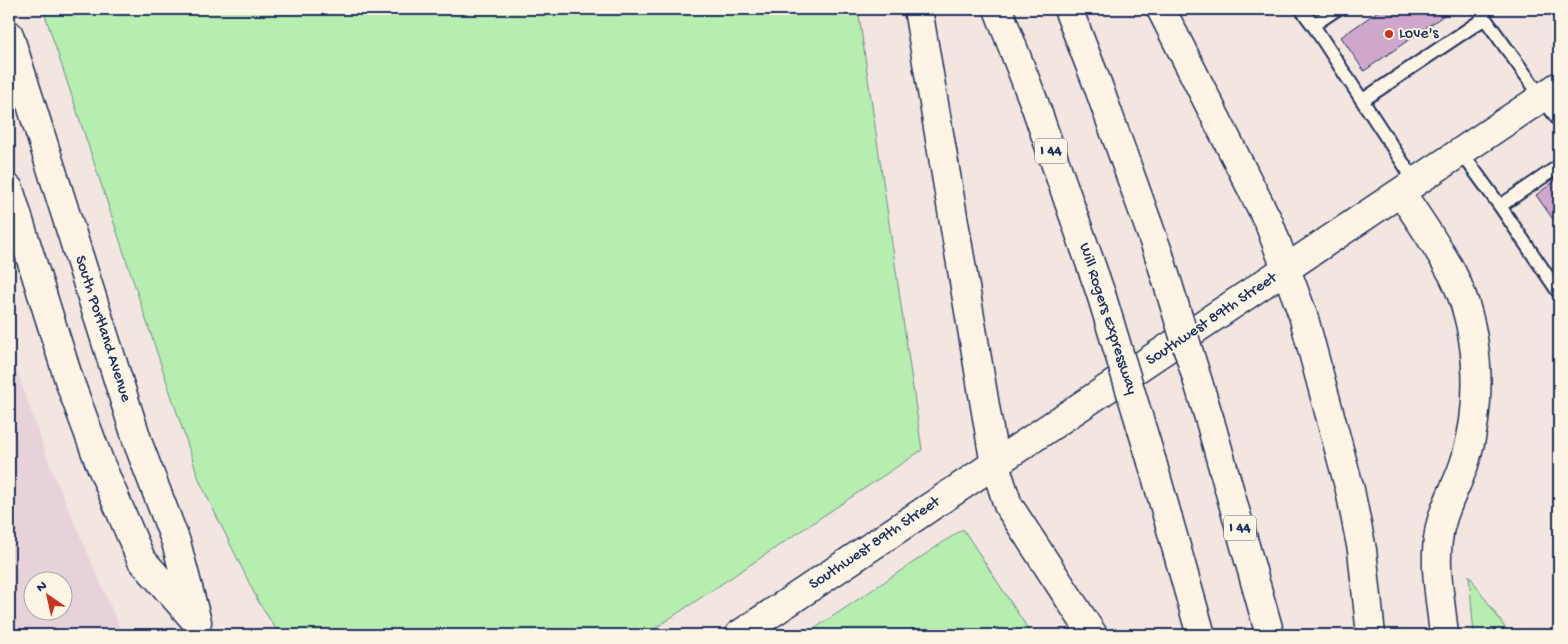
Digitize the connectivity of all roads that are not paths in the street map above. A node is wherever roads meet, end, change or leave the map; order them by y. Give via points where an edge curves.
1 (918, 9) edge
2 (998, 9) edge
3 (1068, 9) edge
4 (1161, 9) edge
5 (1301, 9) edge
6 (1337, 9) edge
7 (1482, 14) edge
8 (1313, 25) junction
9 (9, 35) edge
10 (1551, 92) edge
11 (1363, 100) junction
12 (1559, 121) edge
13 (1461, 152) junction
14 (1559, 166) edge
15 (1409, 188) junction
16 (9, 190) edge
17 (1500, 206) junction
18 (1286, 271) junction
19 (1559, 293) edge
20 (994, 465) junction
21 (201, 629) edge
22 (739, 635) edge
23 (1093, 635) edge
24 (1201, 635) edge
25 (1270, 635) edge
26 (1371, 635) edge
27 (1444, 635) edge

1 - 20 main road
2 - 24 main road, Will Rogers Expressway / I 44, bridge via 1101,294
3 - 25 main road, I 44, bridge via 1159,255
4 - 18 main road via 1269,223
5 - 8 lane
6 - 8 lane
7 - 10 lane
7 - 11 lane
8 - 11 lane
9 - 21 main road, South Portland Avenue via 139,446 176,542
10 - 12 lane
10 - 13 main road, Southwest 89th Street
11 - 15 lane
13 - 15 main road, Southwest 89th Street
13 - 17 lane
14 - 17 lane
15 - 18 main road, Southwest 89th Street
15 - 27 main road via 1453,274 1467,313 1475,358 1476,407 1466,459 1448,499 1438,534
16 - 21 main road, South Portland Avenue via 70,383 141,560
17 - 19 lane
18 - 20 main road, Southwest 89th Street
18 - 26 main road via 1303,315 1350,490 1362,550
20 - 22 main road, Southwest 89th Street
20 - 23 main road via 1008,505

